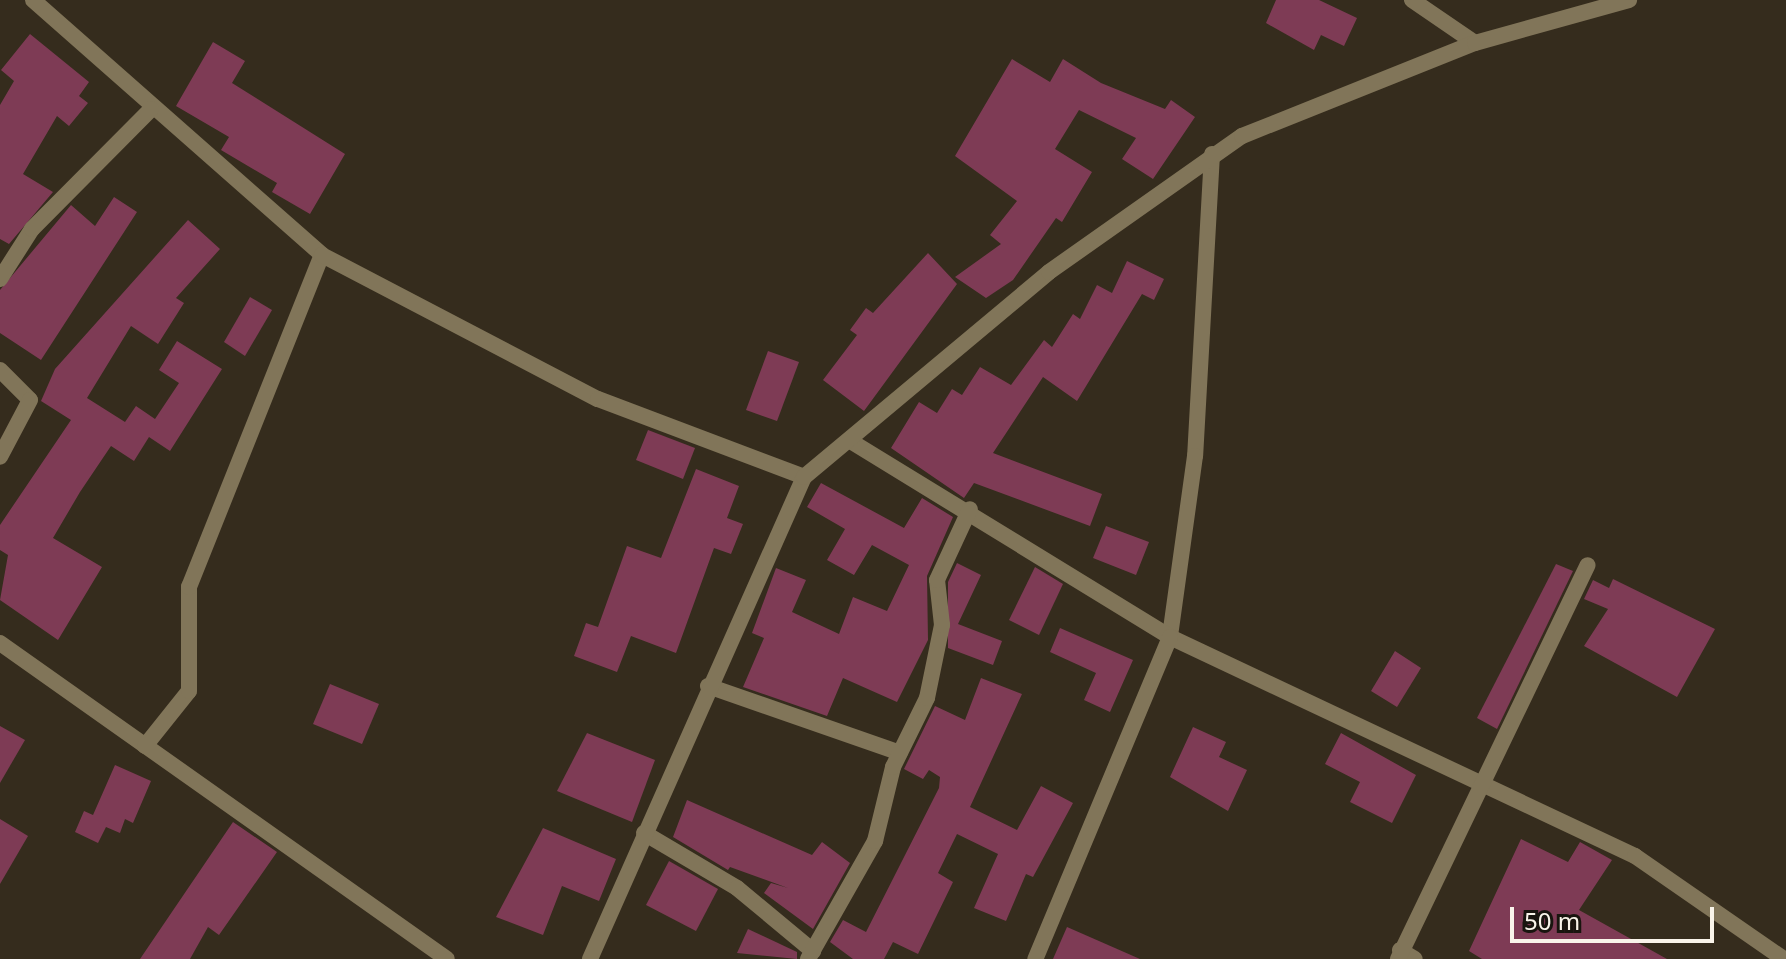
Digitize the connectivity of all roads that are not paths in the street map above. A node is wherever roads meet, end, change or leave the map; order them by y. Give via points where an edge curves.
1 (33, 0) edge
2 (1412, 0) edge
3 (1629, 0) edge
4 (1475, 43) junction
5 (151, 109) junction
6 (1212, 154) junction
7 (322, 255) junction
8 (0, 279) edge
9 (0, 370) edge
10 (852, 442) junction
11 (0, 457) edge
12 (804, 477) junction
13 (970, 509) junction
14 (1588, 565) dead end
15 (1170, 637) junction
16 (0, 643) edge
17 (708, 686) junction
18 (145, 746) junction
19 (900, 753) junction
20 (1482, 782) junction
21 (644, 833) junction
22 (811, 955) edge
23 (1404, 956) edge
24 (447, 959) edge
25 (590, 959) edge
26 (1035, 959) edge
27 (1784, 959) edge

1 - 5 street
2 - 4 street
3 - 4 street
4 - 6 street via 1242,136
5 - 7 street
5 - 8 street via 32,229
6 - 10 street via 1049,272
6 - 15 street via 1195,456
7 - 12 street via 598,399
7 - 18 street via 189,587 189,691
9 - 11 street via 30,400
10 - 12 street
10 - 13 street
12 - 17 street
13 - 15 street
13 - 19 street via 937,580 942,625 927,698
14 - 20 street
15 - 20 street
15 - 26 street
16 - 18 street
17 - 19 street
17 - 21 street
18 - 24 street
19 - 22 street via 875,841
20 - 23 street
20 - 27 street via 1635,856
21 - 22 street via 737,888
21 - 25 street

